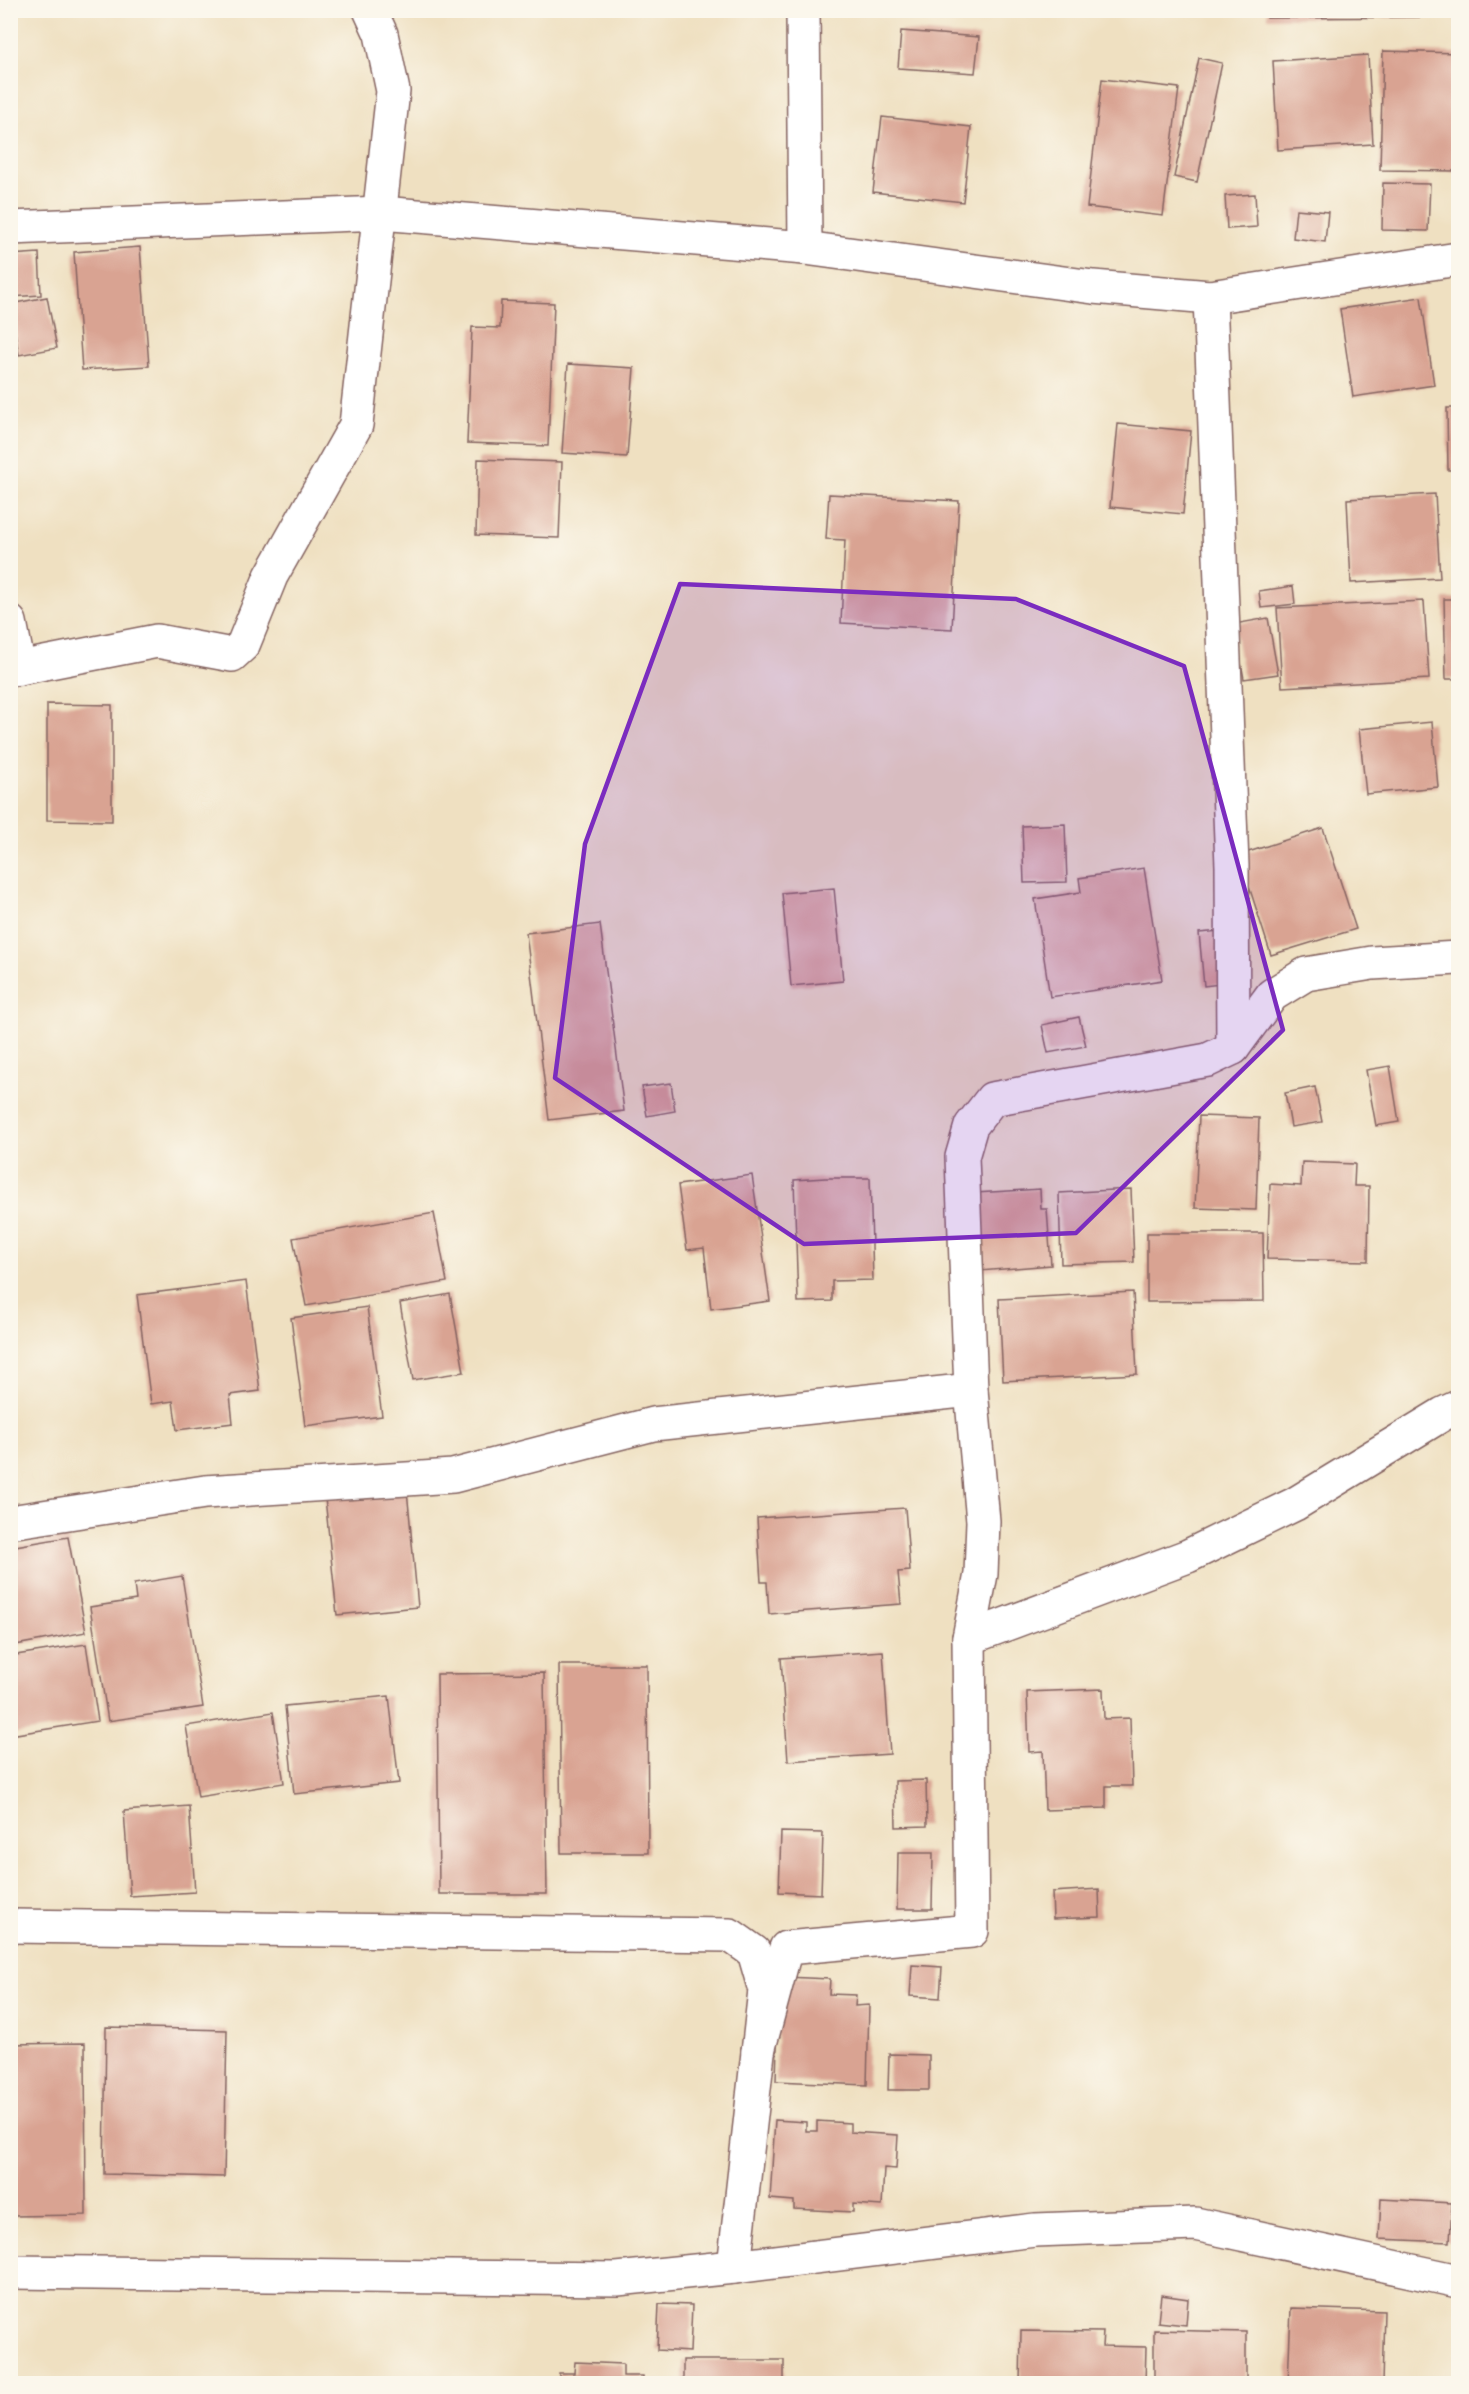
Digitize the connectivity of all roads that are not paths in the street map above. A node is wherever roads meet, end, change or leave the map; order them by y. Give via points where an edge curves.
1 (369, 10) edge
2 (803, 10) edge
3 (381, 213) junction
4 (10, 228) edge
5 (805, 248) junction
6 (1458, 259) edge
7 (1210, 297) junction
8 (10, 622) edge
9 (15, 669) edge
10 (1458, 958) edge
11 (1233, 1048) junction
12 (971, 1390) junction
13 (1458, 1407) edge
14 (10, 1522) edge
15 (969, 1638) junction
16 (10, 1926) edge
17 (758, 2051) junction
18 (734, 2267) junction
19 (10, 2272) edge
20 (1458, 2281) edge

1 - 3 street via 381,34 393,91
2 - 5 street
3 - 4 street
3 - 5 street
3 - 9 street via 356,425 272,576 243,645 232,655 158,641
5 - 7 street via 1093,287
6 - 7 street
7 - 11 street via 1232,866
8 - 9 street
10 - 11 street via 1372,963 1306,974 1272,995
11 - 12 street via 1208,1060 993,1099 971,1126 962,1157
12 - 14 street via 653,1424 453,1476 205,1492
12 - 15 street via 983,1521 981,1574
13 - 15 street via 1295,1504 1188,1556
15 - 17 street via 972,1931 786,1948
16 - 17 street via 730,1935 754,1952 765,1990
17 - 18 street
18 - 19 street via 617,2279
18 - 20 street via 1035,2230 1196,2224

